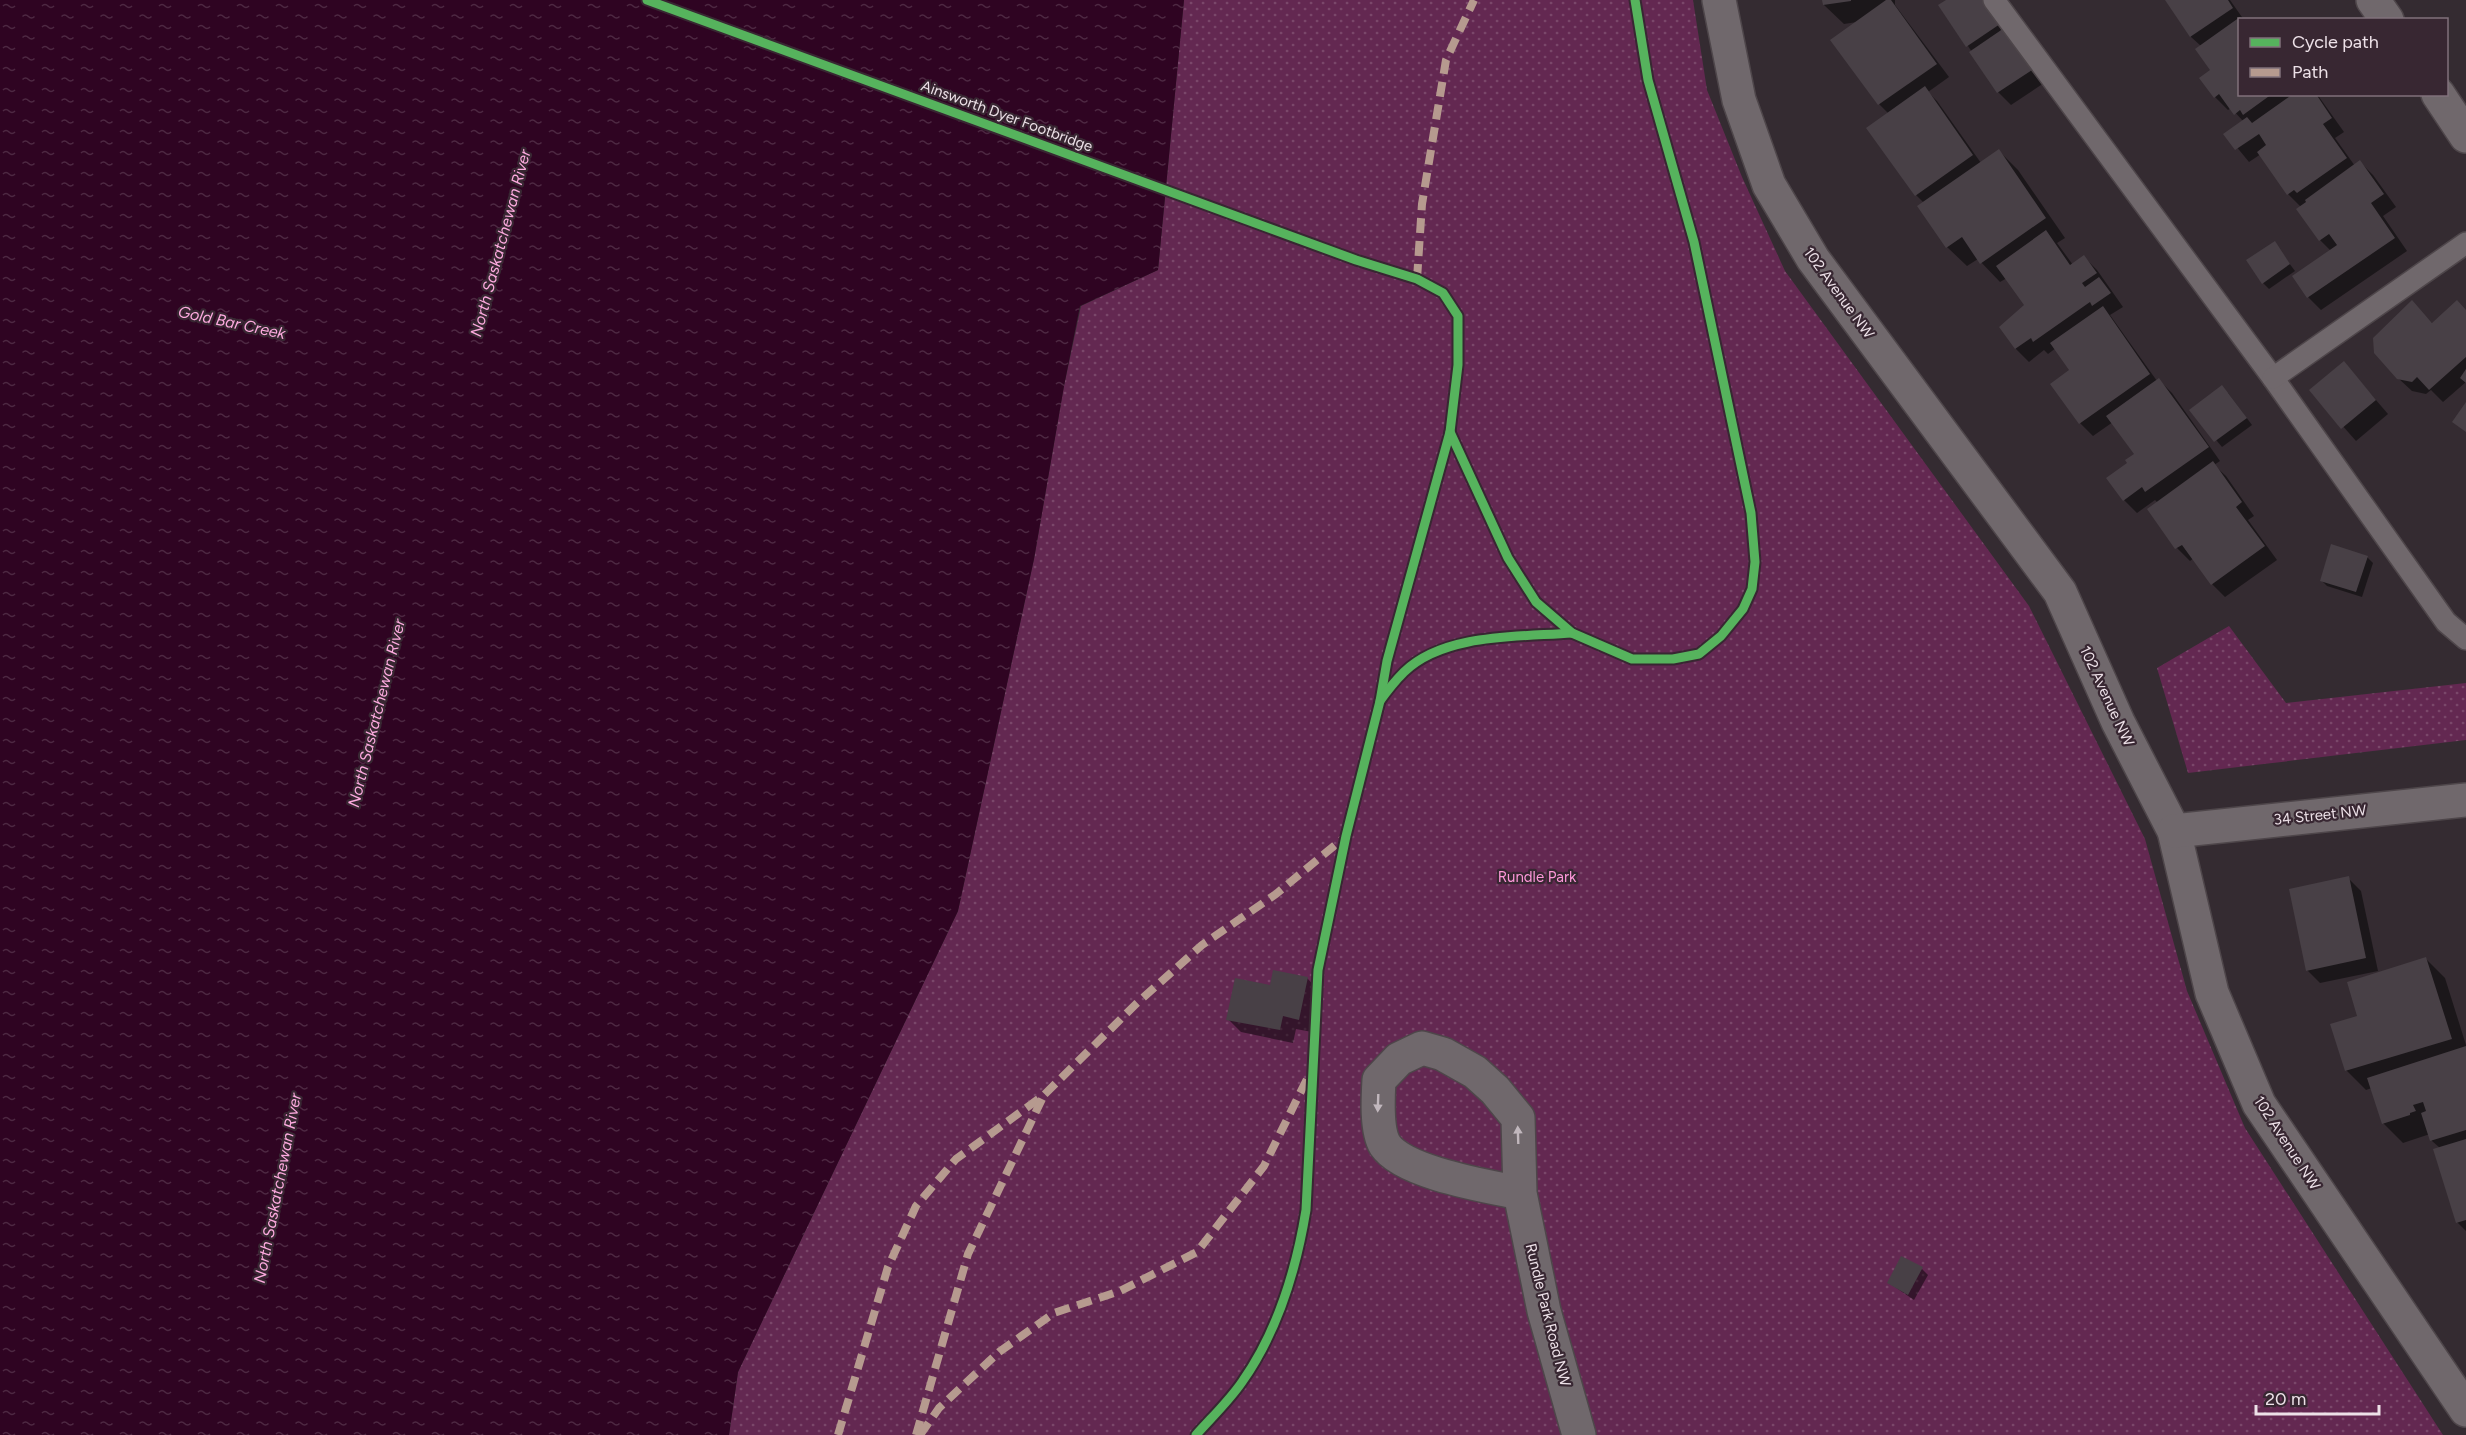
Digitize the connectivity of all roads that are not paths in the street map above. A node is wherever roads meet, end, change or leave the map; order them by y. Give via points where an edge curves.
1 (1719, 0) edge
2 (1994, 0) edge
3 (2373, 0) edge
4 (2386, 18) edge
5 (2439, 96) edge
6 (2466, 136) edge
7 (2466, 243) edge
8 (2273, 378) junction
9 (2466, 639) edge
10 (2466, 800) edge
11 (2174, 831) junction
12 (1520, 1193) junction
13 (2466, 1410) edge
14 (1579, 1435) edge

1 - 11 street, 102 Avenue NW via 1738,100 1769,185 1813,259 2061,592 2118,722
2 - 8 lane
3 - 4 street
5 - 6 street
7 - 8 lane
8 - 9 lane via 2446,622
10 - 11 street, 34 Street NW
11 - 13 street, 102 Avenue NW via 2212,993 2259,1104
12 -> 12 street, Rundle Park Road NW via 1518,1118 1475,1072 1443,1054 1422,1048 1399,1059 1379,1080 1378,1113 1385,1144 1407,1163 1448,1177
12 - 14 street, Rundle Park Road NW via 1544,1311

